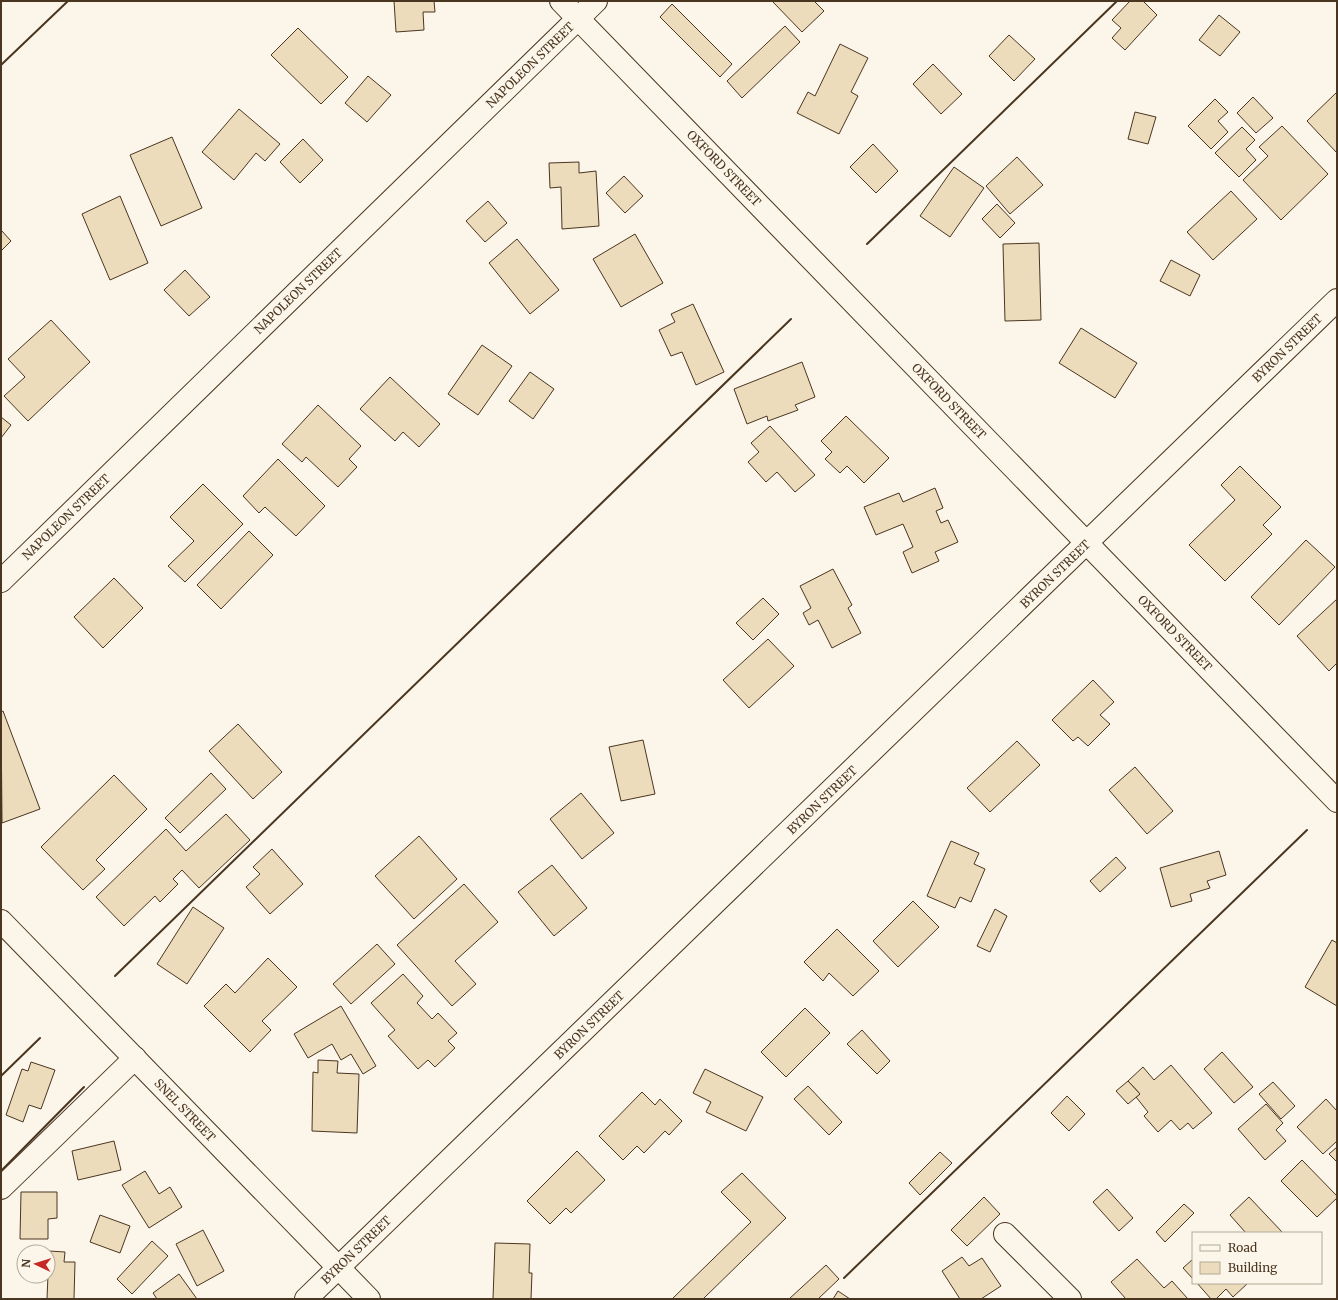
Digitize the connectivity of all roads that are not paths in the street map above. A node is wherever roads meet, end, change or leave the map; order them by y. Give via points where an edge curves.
1 (562, 1) edge
2 (596, 1) edge
3 (578, 18) junction
4 (1337, 300) edge
5 (1087, 543) junction
6 (1, 581) edge
7 (1337, 801) edge
8 (1, 921) edge
9 (134, 1058) junction
10 (1, 1188) edge
11 (1005, 1234) dead end
12 (338, 1268) junction
13 (306, 1299) edge
14 (369, 1299) edge
15 (1070, 1299) edge

1 - 3 street, OXFORD STREET
2 - 3 street, NAPOLEON STREET
3 - 5 street, OXFORD STREET
3 - 6 street, NAPOLEON STREET
4 - 5 street, BYRON STREET
5 - 7 street, OXFORD STREET
5 - 12 street, BYRON STREET
8 - 9 street, SNEL STREET
9 - 10 street
9 - 12 street, SNEL STREET
11 - 15 street
12 - 13 street, BYRON STREET
12 - 14 street, SNEL STREET

